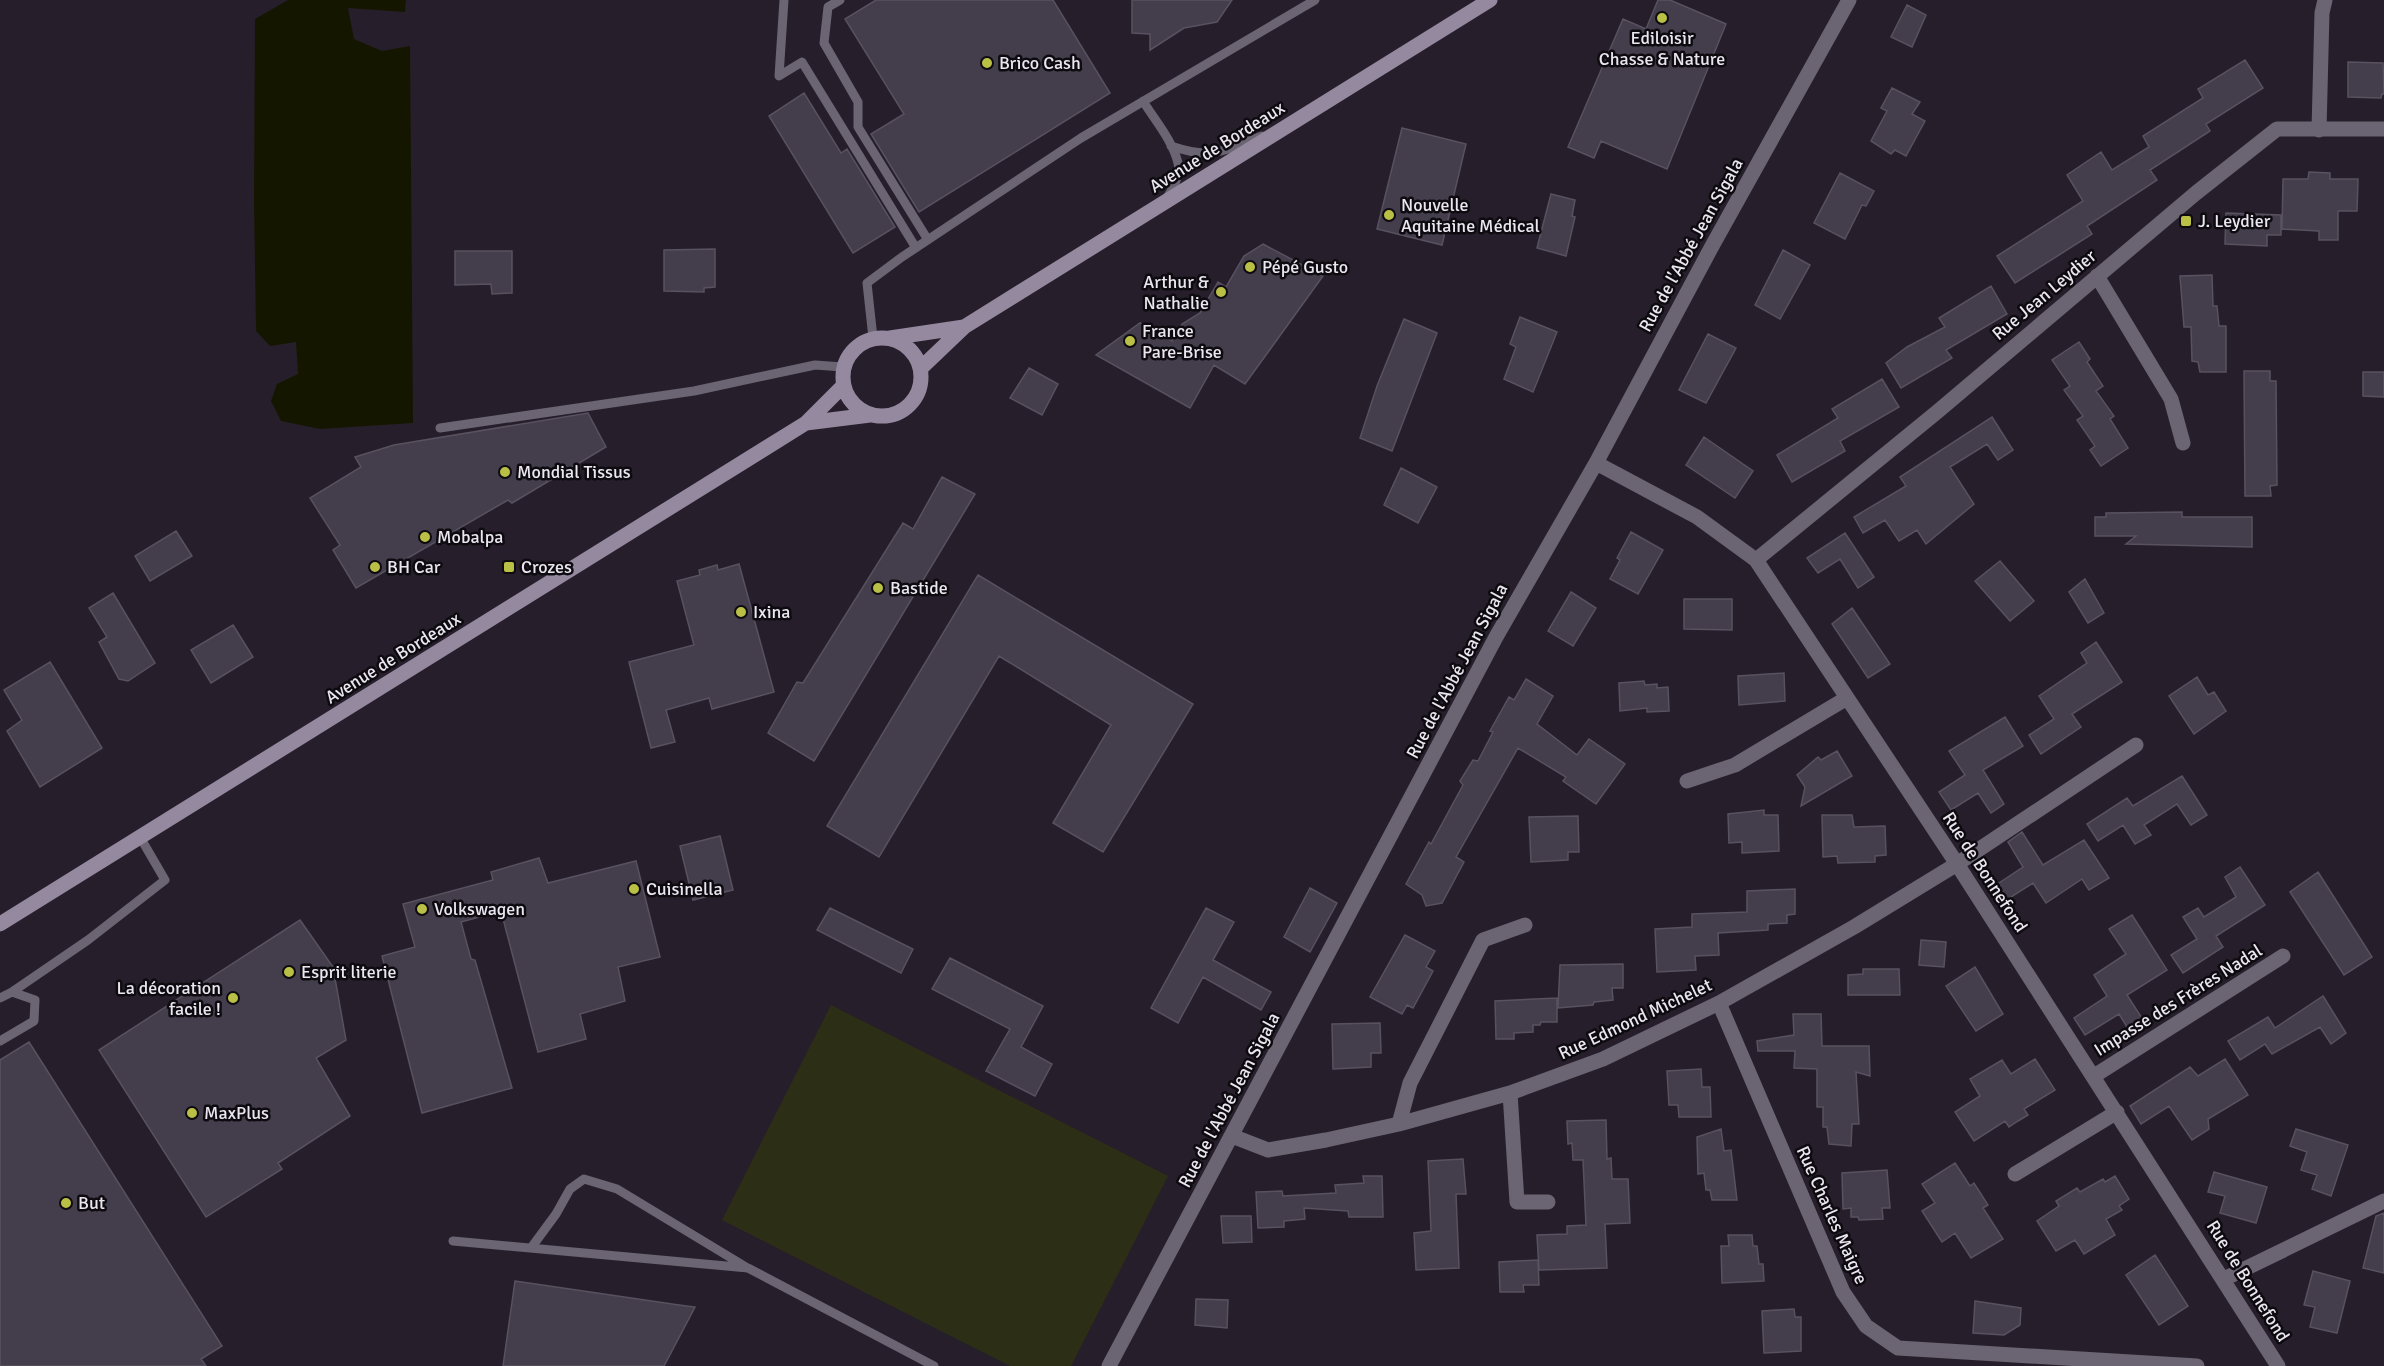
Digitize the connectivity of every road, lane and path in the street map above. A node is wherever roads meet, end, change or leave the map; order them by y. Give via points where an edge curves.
1 (784, 0) edge
2 (840, 0) edge
3 (1315, 0) edge
4 (1490, 0) edge
5 (1849, 0) edge
6 (2325, 0) edge
7 (1143, 101) junction
8 (1292, 124) junction
9 (2384, 129) edge
10 (2319, 130) junction
11 (1171, 146) junction
12 (1163, 204) junction
13 (928, 240) junction
14 (916, 248) junction
15 (2097, 276) junction
16 (964, 327) junction
17 (890, 338) junction
18 (873, 339) junction
19 (843, 367) junction
20 (921, 368) junction
21 (843, 386) junction
22 (870, 415) junction
23 (806, 423) junction
24 (440, 428) dead end
25 (2183, 443) dead end
26 (1596, 464) junction
27 (1756, 560) junction
28 (1846, 698) junction
29 (2136, 745) dead end
30 (1687, 781) dead end
31 (140, 837) junction
32 (1957, 864) junction
33 (0, 924) edge
34 (1525, 925) dead end
35 (2283, 956) dead end
36 (12, 992) junction
37 (0, 998) edge
38 (1719, 1003) junction
39 (0, 1041) edge
40 (2094, 1076) junction
41 (1510, 1093) junction
42 (2117, 1112) junction
43 (1399, 1124) junction
44 (1232, 1136) junction
45 (2015, 1174) dead end
46 (1548, 1202) dead end
47 (2384, 1202) edge
48 (453, 1241) dead end
49 (531, 1248) junction
50 (748, 1268) junction
51 (2224, 1279) junction
52 (2001, 1360) edge
53 (933, 1366) edge
54 (1109, 1366) edge
55 (2197, 1366) edge
56 (2278, 1366) edge

1 - 14 lane via 779,76 802,62
2 - 13 lane via 828,7 824,43 858,102 858,127
3 - 7 lane
4 - 8 main road, Avenue de Bordeaux
5 - 26 street, Rue de l'Abbé Jean Sigala
6 - 10 street
7 - 11 lane
7 - 13 lane
8 - 11 lane via 1215,154
8 - 12 main road, Avenue de Bordeaux
9 - 10 street, Rue Jean Leydier
10 - 15 street, Rue Jean Leydier via 2277,129
11 - 12 lane via 1179,164 1175,184
12 - 16 main road, Avenue de Bordeaux
13 - 14 lane
14 - 18 lane via 867,283
15 - 25 street via 2171,399
15 - 27 street, Rue Jean Leydier
16 - 17 main road, Avenue de Bordeaux
16 - 20 main road, Avenue de Bordeaux
17 - 18 main road, Avenue de Bordeaux
17 - 20 main road via 910,348
18 - 19 main road via 853,350
19 - 21 main road
19 - 24 lane via 815,365 694,391
20 - 22 main road, Avenue de Bordeaux via 920,389 909,406 891,416
21 - 22 main road via 853,404
21 - 23 main road, Avenue de Bordeaux
22 - 23 main road, Avenue de Bordeaux
23 - 31 main road, Avenue de Bordeaux
26 - 27 street, Rue de Bonnefond via 1697,517
26 - 44 street, Rue de l'Abbé Jean Sigala via 1496,637
27 - 28 street, Rue de Bonnefond
28 - 30 street via 1735,765
28 - 32 street, Rue de Bonnefond
29 - 32 street, Rue Edmond Michelet
31 - 33 main road, Avenue de Bordeaux
31 - 36 lane via 165,880
32 - 38 street, Rue Edmond Michelet
32 - 40 street, Rue de Bonnefond
34 - 43 street via 1484,940 1410,1083
35 - 40 street, Impasse des Frères Nadal
36 - 37 lane
36 - 39 lane via 35,1000 34,1021
38 - 41 street, Rue Edmond Michelet via 1604,1059
38 - 52 street, Rue Charles Maigre via 1843,1293 1866,1326 1899,1348
40 - 42 street, Rue de Bonnefond
41 - 43 street, Rue Edmond Michelet
41 - 46 street via 1517,1202
42 - 45 street
42 - 51 street, Rue de Bonnefond
43 - 44 street, Rue Edmond Michelet via 1268,1150
44 - 54 street, Rue de l'Abbé Jean Sigala
47 - 51 street
48 - 49 lane
49 - 50 lane
49 - 50 lane via 570,1188 584,1179 617,1188
50 - 53 lane
51 - 56 street, Rue de Bonnefond
52 - 55 street, Rue Charles Maigre

